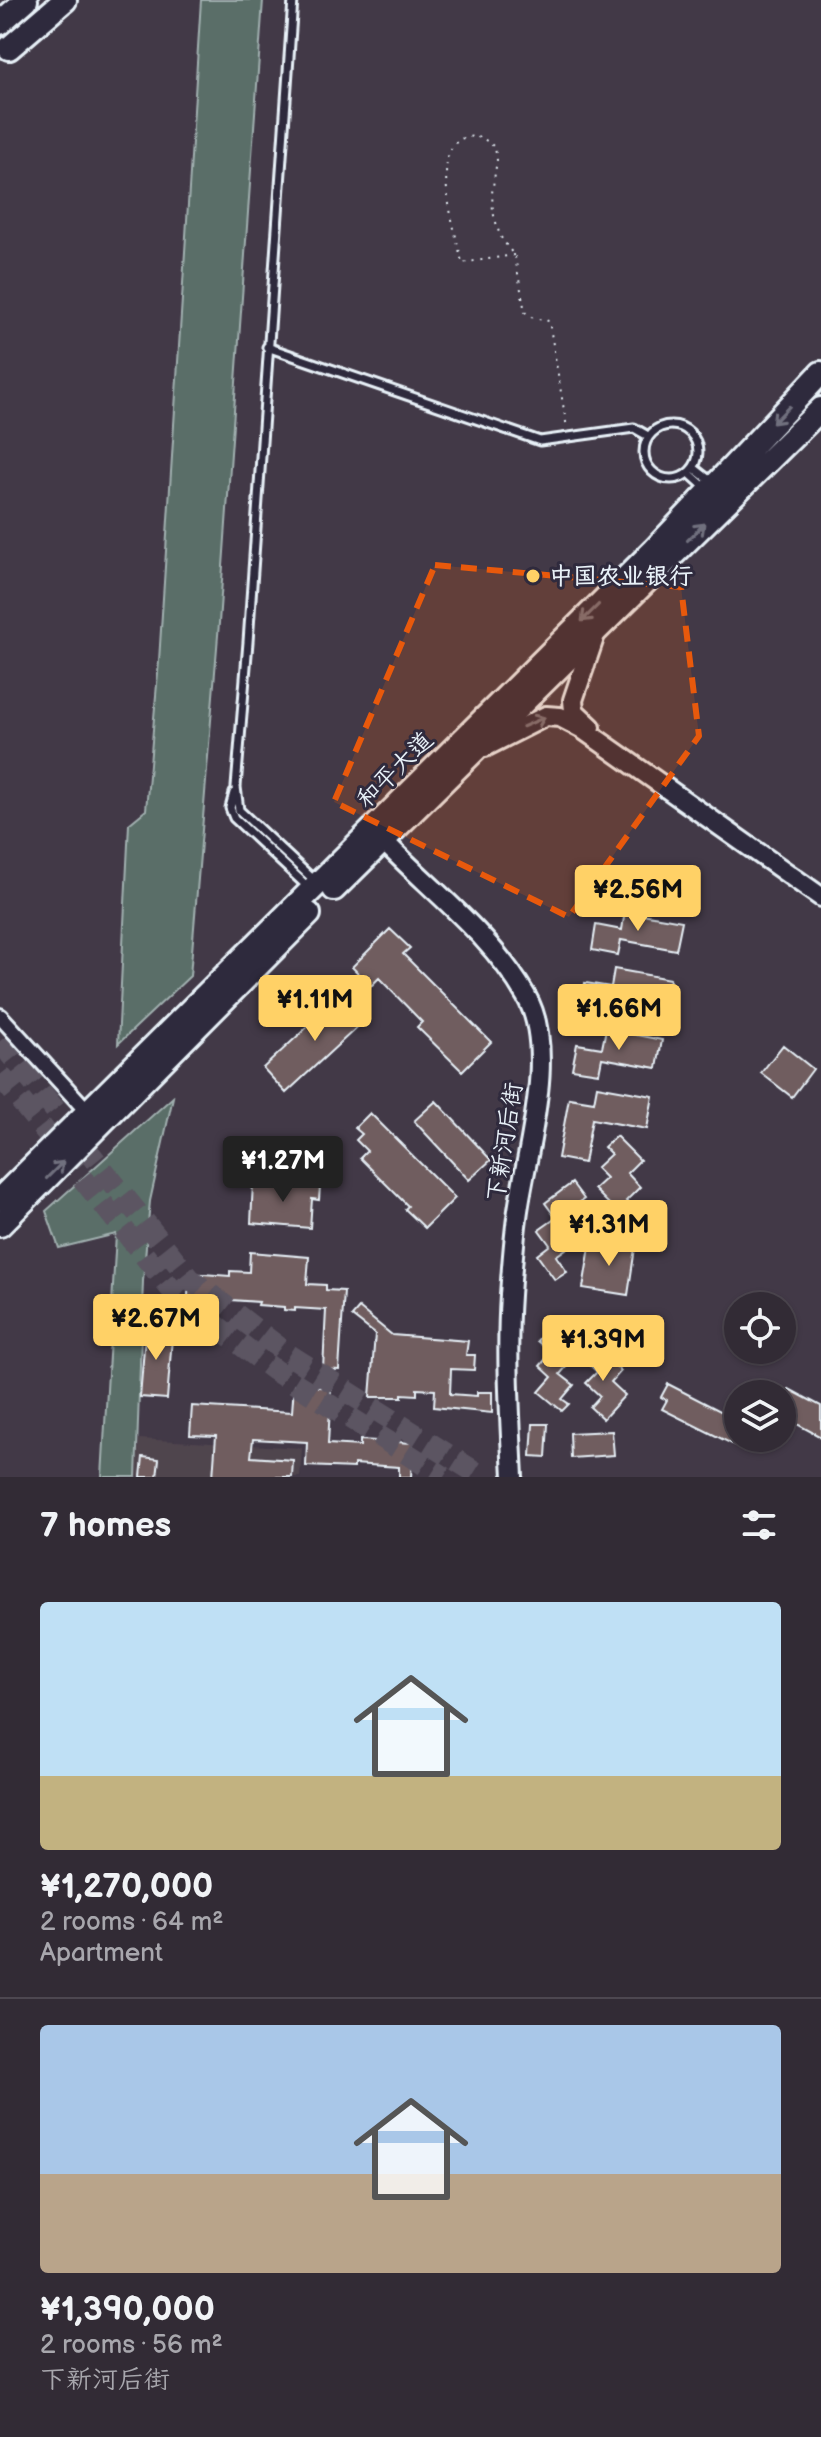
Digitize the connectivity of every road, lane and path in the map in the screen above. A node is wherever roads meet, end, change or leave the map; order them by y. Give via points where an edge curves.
1 (65, 0) edge
2 (293, 0) edge
3 (37, 1) edge
4 (0, 23) edge
5 (3, 50) edge
6 (514, 255) junction
7 (267, 347) junction
8 (821, 373) edge
9 (821, 409) edge
10 (648, 436) junction
11 (569, 437) junction
12 (691, 470) junction
13 (712, 487) junction
14 (596, 631) junction
15 (466, 759) junction
16 (378, 835) junction
17 (314, 887) junction
18 (821, 894) edge
19 (0, 1016) edge
20 (88, 1112) junction
21 (0, 1199) edge
22 (0, 1225) edge
23 (513, 1477) edge

1 - 5 main road
2 - 7 lane
3 - 4 main road
3 - 5 main road
6 - 6 path via 500,236 493,212 495,148 478,137 456,141 448,150 445,177 462,263
6 - 11 path via 525,312 549,321
7 - 11 lane via 540,441
7 - 17 lane via 236,787 239,810
8 -> 13 main road, 和平大道
14 -> 9 main road, 和平大道
10 - 11 lane via 634,428
10 - 12 lane via 643,450 650,470 669,480
10 - 12 lane via 666,425 687,429 698,447
12 - 13 lane
13 -> 16 main road, 和平大道
14 - 15 main road, 和平大道
14 - 18 street via 574,711
15 - 16 main road, 和平大道
15 -> 18 street via 546,716 560,717
16 - 17 main road, 和平大道
22 -> 16 main road, 和平大道
16 - 23 street, 下新河后街 via 496,955 528,998 539,1037 541,1076 518,1209 510,1297
17 - 20 main road, 和平大道
19 - 20 street
20 - 21 main road, 和平大道

